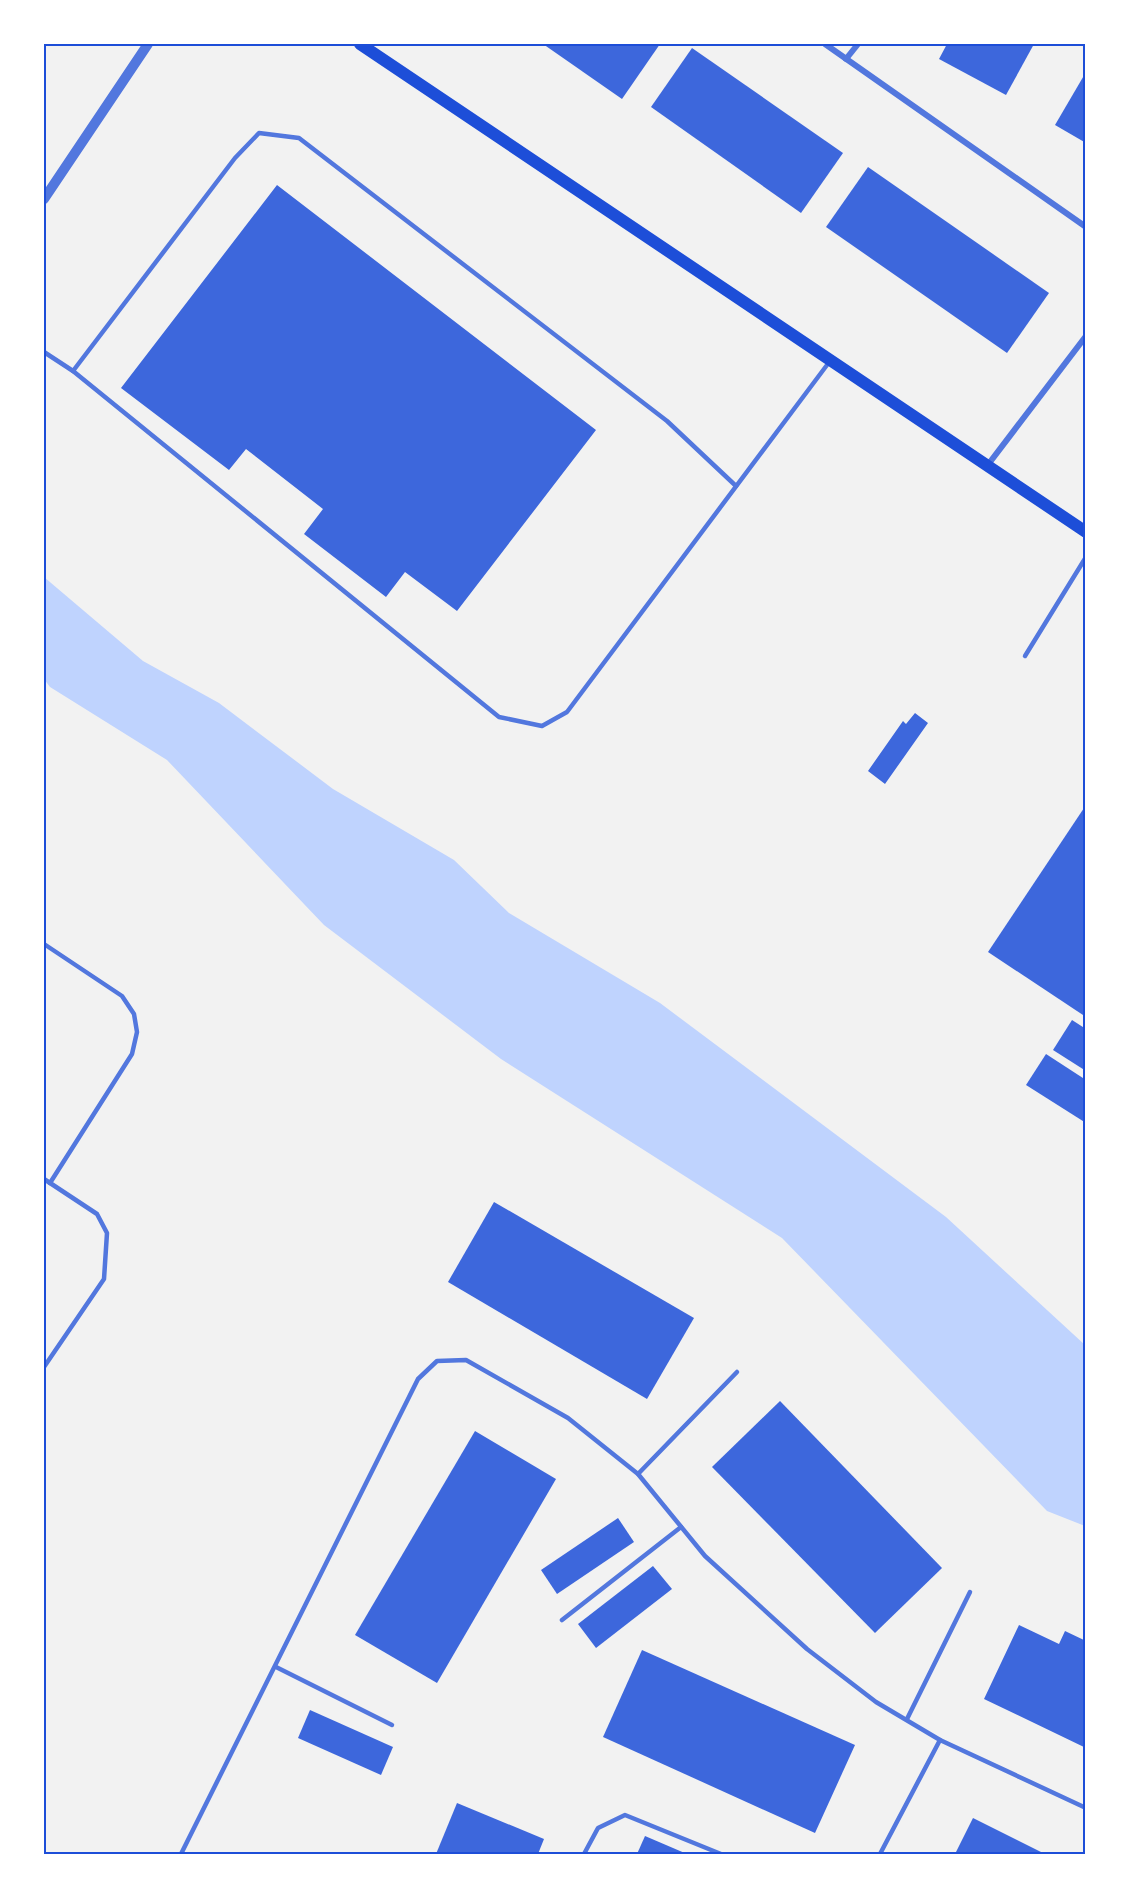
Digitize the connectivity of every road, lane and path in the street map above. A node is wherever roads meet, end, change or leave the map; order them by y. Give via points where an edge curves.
1 (148, 44) edge
2 (360, 44) edge
3 (825, 44) edge
4 (858, 44) edge
5 (846, 58) junction
6 (44, 199) edge
7 (1086, 227) edge
8 (1086, 336) edge
9 (44, 352) edge
10 (830, 360) junction
11 (73, 371) junction
12 (987, 466) junction
13 (736, 486) junction
14 (1086, 532) edge
15 (1086, 557) edge
16 (1025, 656) dead end
17 (44, 944) edge
18 (44, 1179) edge
19 (50, 1184) junction
20 (44, 1367) edge
21 (736, 1372) dead end
22 (638, 1474) junction
23 (681, 1527) junction
24 (970, 1592) dead end
25 (562, 1620) dead end
26 (276, 1667) junction
27 (907, 1719) junction
28 (392, 1725) dead end
29 (940, 1740) junction
30 (1086, 1808) edge
31 (181, 1854) edge
32 (584, 1854) edge
33 (722, 1854) edge
34 (880, 1854) edge

1 - 6 street
2 - 10 main road
3 - 5 street
4 - 5 street
5 - 7 street
8 - 12 street
9 - 11 lane
10 - 12 main road
10 - 13 lane
11 - 13 lane via 236,158 260,133 299,138 667,421
11 - 13 lane via 499,717 542,726 567,712
12 - 14 main road
15 - 16 lane
17 - 19 lane via 122,996 134,1014 137,1032 132,1054
18 - 19 lane
19 - 20 lane via 97,1214 107,1233 104,1279
21 - 22 lane
22 - 23 lane
22 - 26 lane via 568,1418 466,1360 437,1361 418,1379
23 - 25 lane
23 - 27 lane via 705,1556 807,1649 876,1702
24 - 27 lane
26 - 28 lane
26 - 31 lane
27 - 29 lane
29 - 30 lane
29 - 34 lane
32 - 33 lane via 598,1828 625,1815

